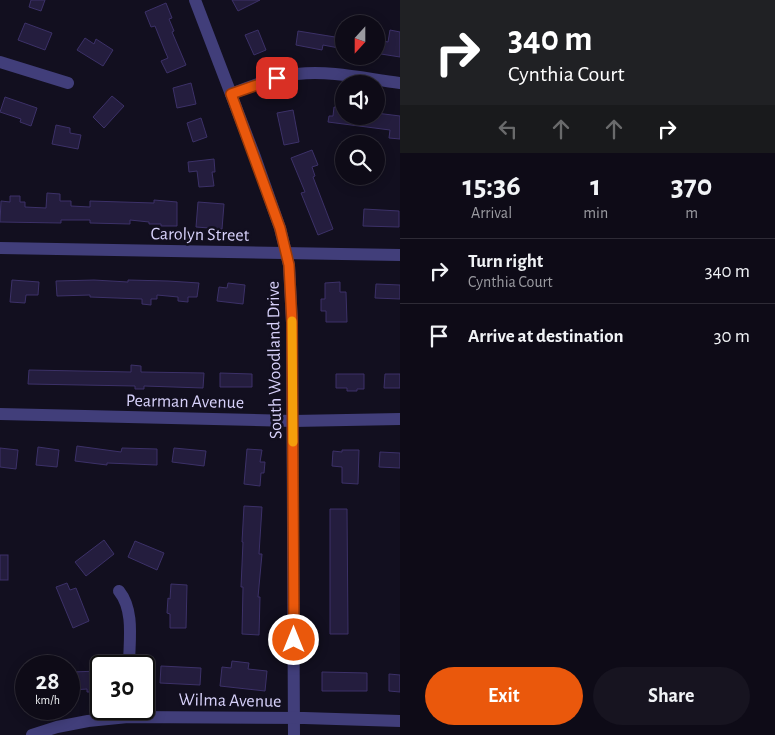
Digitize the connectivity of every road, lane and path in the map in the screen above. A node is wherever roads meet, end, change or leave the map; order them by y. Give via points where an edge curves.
1 (195, 0) edge
2 (0, 62) edge
3 (68, 83) dead end
4 (400, 83) edge
5 (231, 94) junction
6 (0, 248) edge
7 (286, 253) junction
8 (400, 255) edge
9 (0, 414) edge
10 (400, 419) edge
11 (293, 421) junction
12 (119, 591) dead end
13 (129, 655) edge
14 (155, 714) edge
15 (294, 718) junction
16 (93, 720) edge
17 (400, 721) edge
18 (32, 735) edge
19 (294, 735) edge

1 - 5 street, South Woodland Drive
2 - 3 street
4 - 5 street via 330,74 299,74 266,81
5 - 7 street, South Woodland Drive via 277,219
6 - 7 street, Carolyn Street
7 - 8 street, Carolyn Street
7 - 11 street, South Woodland Drive via 292,304
9 - 11 street, Pearman Avenue
10 - 11 street, Pearman Avenue
11 - 15 street, South Woodland Drive
12 - 13 street via 126,599 130,618
14 - 15 street, Wilma Avenue
15 - 17 street, Wilma Avenue
15 - 19 street, South Woodland Drive
16 - 18 street, Wilma Avenue

